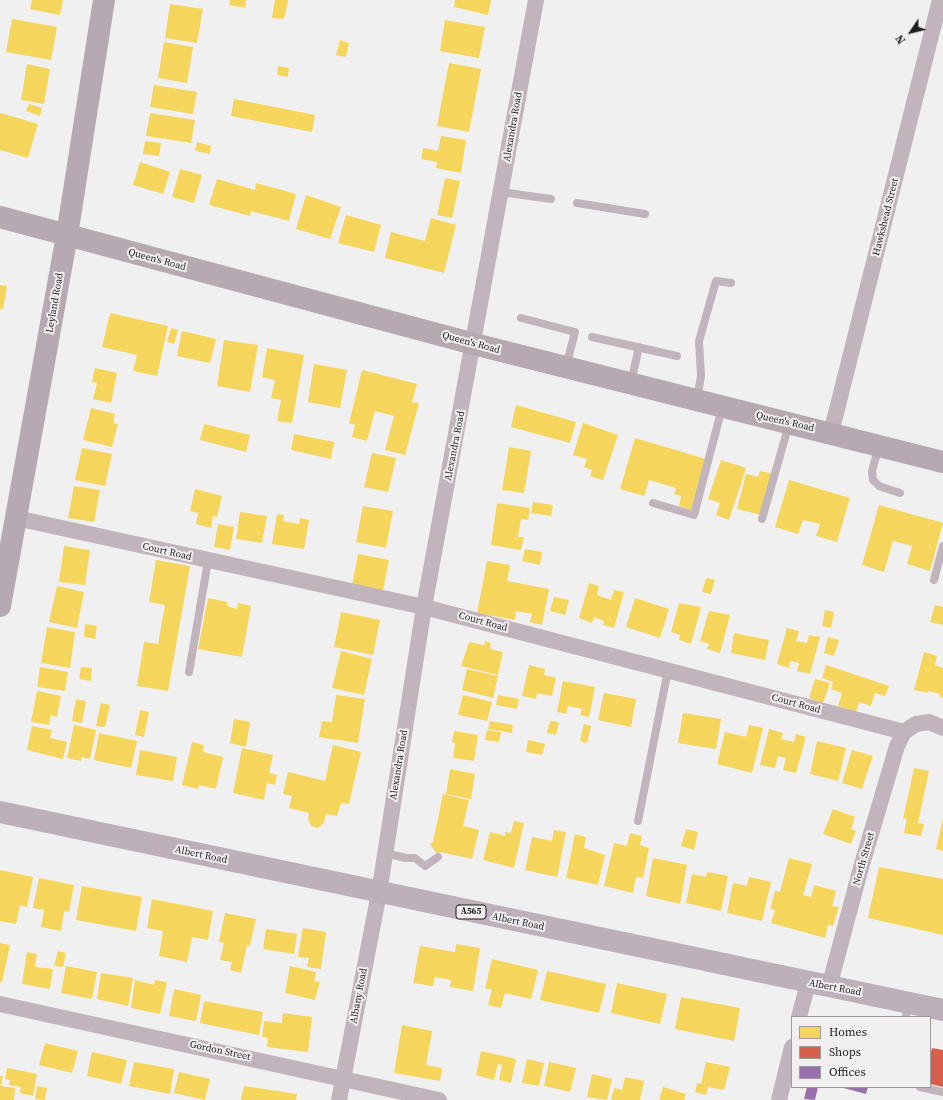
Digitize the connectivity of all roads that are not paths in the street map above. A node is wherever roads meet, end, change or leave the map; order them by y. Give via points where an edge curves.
1 (104, 0) edge
2 (536, 0) edge
3 (940, 0) edge
4 (501, 192) junction
5 (551, 199) dead end
6 (577, 203) dead end
7 (645, 214) dead end
8 (0, 217) edge
9 (67, 236) junction
10 (731, 283) dead end
11 (521, 318) dead end
12 (592, 337) dead end
13 (474, 344) junction
14 (639, 347) junction
15 (677, 356) dead end
16 (566, 368) junction
17 (630, 383) junction
18 (696, 401) junction
19 (722, 407) junction
20 (789, 423) junction
21 (831, 434) junction
22 (879, 446) junction
23 (943, 462) edge
24 (900, 493) dead end
25 (653, 503) dead end
26 (16, 518) junction
27 (762, 519) dead end
28 (943, 546) edge
29 (208, 561) junction
30 (934, 580) dead end
31 (0, 606) edge
32 (424, 607) junction
33 (668, 670) junction
34 (189, 672) dead end
35 (943, 728) edge
36 (904, 732) junction
37 (0, 812) edge
38 (638, 821) dead end
39 (385, 853) junction
40 (438, 857) dead end
41 (379, 893) junction
42 (818, 985) junction
43 (0, 1004) edge
44 (906, 1010) edge
45 (943, 1010) edge
46 (801, 1016) edge
47 (791, 1051) edge
48 (343, 1078) junction
49 (925, 1088) edge
50 (943, 1092) edge
51 (339, 1100) edge
52 (440, 1100) edge
53 (779, 1100) edge

1 - 9 main road, Leyland Road
2 - 4 street, Alexandra Road
3 - 21 street, Hawkshead Street
4 - 5 lane
4 - 13 street, Alexandra Road
6 - 7 lane
8 - 9 main road, Queen's Road
9 - 13 main road, Queen's Road
9 - 26 main road, Leyland Road
10 - 18 lane via 716,281 700,341 701,376
11 - 16 lane via 575,332
12 - 14 lane
13 - 16 main road, Queen's Road
13 - 32 street, Alexandra Road
14 - 15 lane
14 - 17 lane
16 - 17 main road, Queen's Road
17 - 18 main road, Queen's Road
18 - 19 main road, Queen's Road
19 - 20 main road, Queen's Road
19 - 25 lane via 694,515
20 - 21 main road, Queen's Road
20 - 27 lane
21 - 22 main road, Queen's Road
22 - 23 main road, Queen's Road
22 - 24 lane via 872,471 873,480 879,486
26 - 29 street, Court Road
26 - 31 main road, Leyland Road
28 - 30 lane
29 - 32 street, Court Road
29 - 34 lane
32 - 33 street, Court Road
32 - 39 street, Alexandra Road
33 - 36 street, Court Road
33 - 38 lane
35 - 36 street via 929,722 916,724
36 - 42 street, North Street via 897,746 862,864
37 - 41 highway, Albert Road / A565
39 - 40 lane via 415,858 425,866
39 - 41 street, Alexandra Road
41 - 42 highway, Albert Road / A565
41 - 48 street, Albany Road
42 - 44 highway, Albert Road / A565
42 - 46 street, North Street
43 - 48 street, Gordon Street
44 - 45 highway, Albert Road / A565
47 - 53 street
48 - 51 street, Albany Road
48 - 52 street, Gordon Street
49 - 50 lane

